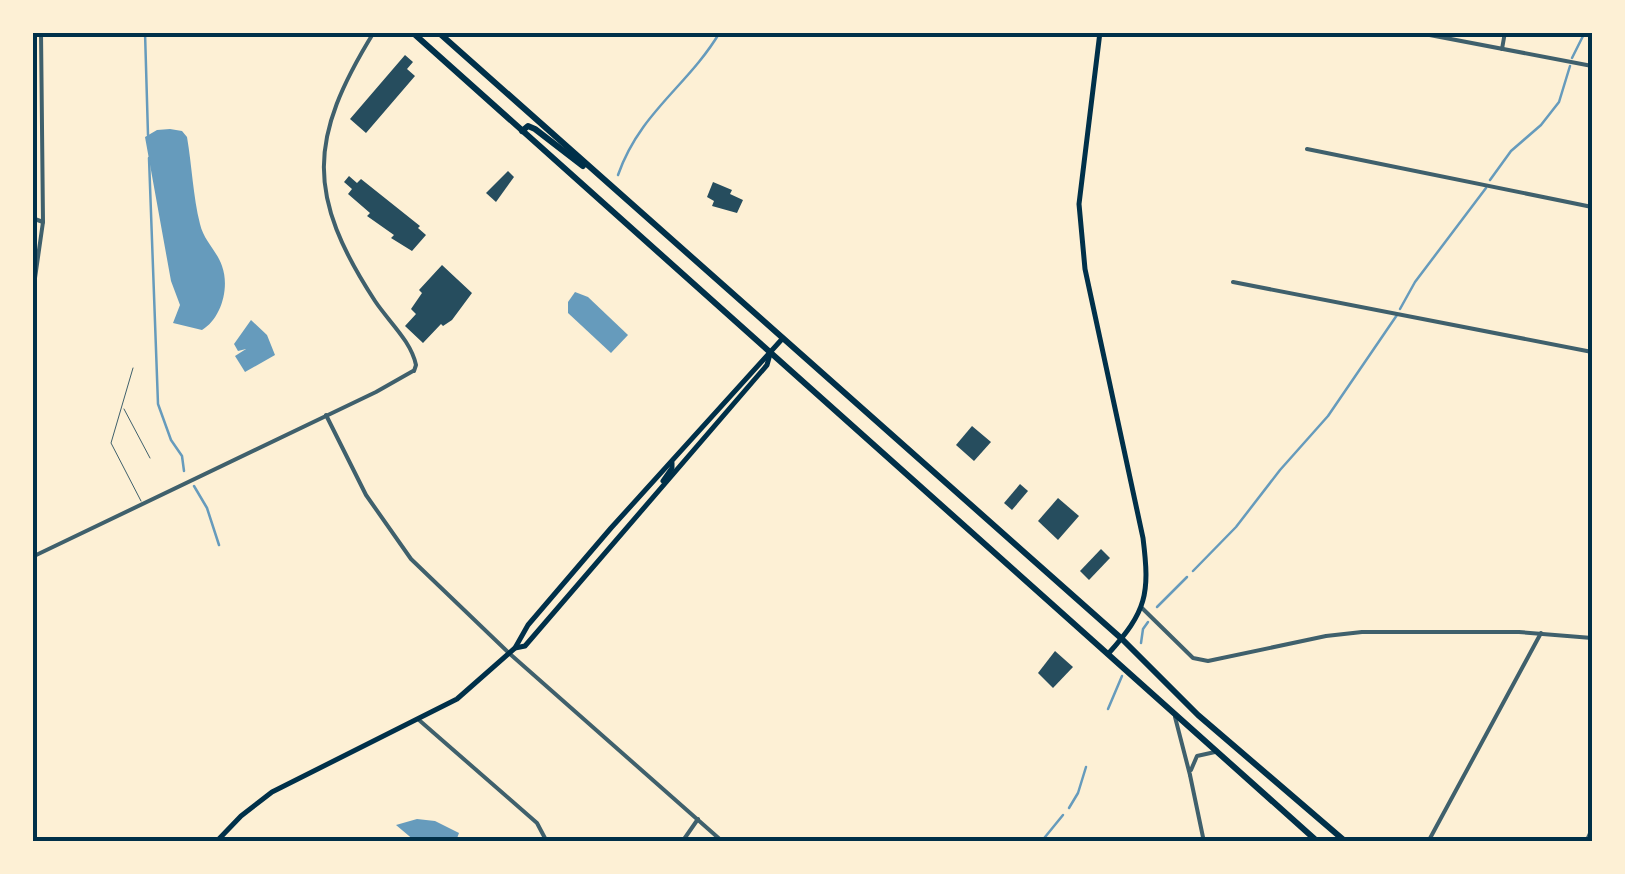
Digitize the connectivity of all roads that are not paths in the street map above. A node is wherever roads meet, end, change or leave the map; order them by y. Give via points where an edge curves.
1 (41, 32) edge
2 (374, 32) edge
3 (412, 32) edge
4 (438, 32) edge
5 (1100, 32) edge
6 (1414, 32) edge
7 (1505, 32) edge
8 (1502, 48) junction
9 (1592, 66) edge
10 (522, 132) junction
11 (1308, 149) dead end
12 (604, 180) junction
13 (1592, 207) edge
14 (32, 218) edge
15 (43, 222) junction
16 (1234, 282) dead end
17 (32, 298) edge
18 (783, 338) junction
19 (1592, 352) edge
20 (770, 354) junction
21 (134, 368) dead end
22 (122, 406) junction
23 (326, 415) junction
24 (150, 458) dead end
25 (672, 462) junction
26 (650, 500) junction
27 (142, 504) junction
28 (32, 557) edge
29 (1142, 608) junction
30 (1541, 633) junction
31 (1592, 638) edge
32 (1122, 639) junction
33 (515, 648) junction
34 (510, 654) junction
35 (1108, 654) junction
36 (1173, 713) junction
37 (419, 720) junction
38 (1216, 752) junction
39 (1190, 775) junction
40 (698, 819) junction
41 (1592, 829) edge
42 (1589, 838) edge
43 (216, 842) edge
44 (547, 842) edge
45 (682, 842) edge
46 (723, 842) edge
47 (1204, 842) edge
48 (1318, 842) edge
49 (1346, 842) edge
50 (1428, 842) edge

1 - 15 street
2 - 23 street via 333,110 324,148 325,197 351,262 416,366
3 - 10 highway
4 - 12 highway
5 - 29 main road via 1079,224 1143,538 1148,581
6 - 8 street
7 - 8 street
8 - 9 street
10 - 12 highway via 535,129
10 - 20 highway
11 - 13 street
12 - 18 highway
14 - 15 street
15 - 17 street
16 - 19 street
18 - 20 main road
18 - 32 highway
20 - 25 main road
20 - 26 main road
20 - 35 highway
21 - 22 lane
22 - 24 lane
22 - 27 lane via 112,444
23 - 27 street
23 - 34 street via 366,495 410,559
25 - 26 main road
25 - 33 main road
26 - 33 main road via 524,646
27 - 28 street
29 - 30 street via 1193,658 1208,661 1362,632
29 - 32 main road
30 - 31 street
30 - 50 street
32 - 35 main road
32 - 49 highway via 1198,715
33 - 34 main road
34 - 37 main road via 457,699
34 - 40 street
35 - 36 highway
36 - 38 highway
36 - 39 street
37 - 43 main road via 272,792
37 - 44 street via 537,823
38 - 39 street via 1197,756
38 - 48 highway
39 - 47 street
40 - 45 street
40 - 46 street
41 - 42 street

